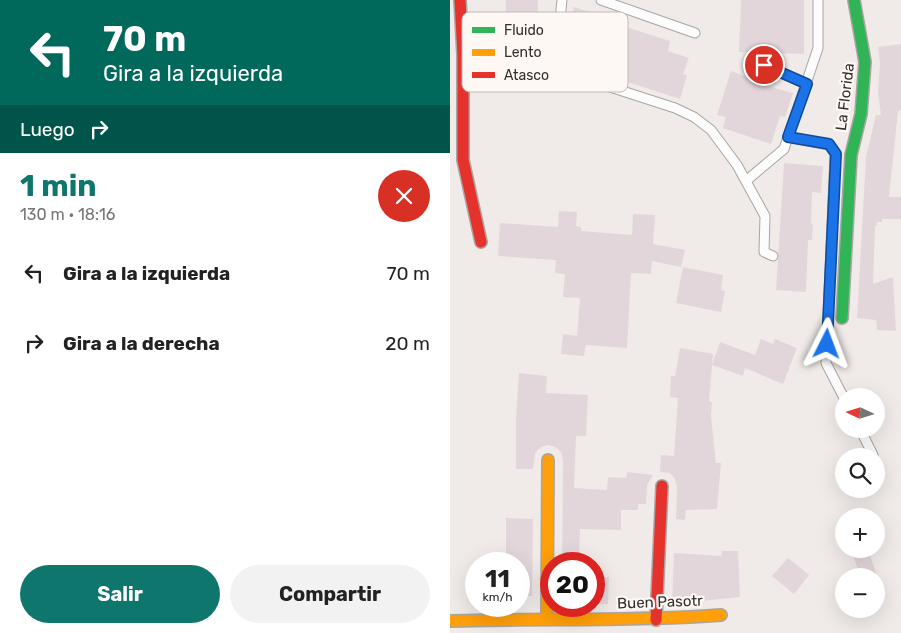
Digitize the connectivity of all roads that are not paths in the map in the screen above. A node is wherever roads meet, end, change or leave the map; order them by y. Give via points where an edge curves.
1 (460, 0) edge
2 (601, 0) edge
3 (818, 0) edge
4 (854, 0) edge
5 (695, 33) dead end
6 (462, 36) edge
7 (764, 65) dead end
8 (807, 84) junction
9 (463, 92) edge
10 (625, 92) edge
11 (788, 137) junction
12 (746, 180) junction
13 (481, 242) dead end
14 (773, 256) dead end
15 (842, 318) dead end
16 (839, 388) edge
17 (548, 460) dead end
18 (662, 486) dead end
19 (721, 615) dead end
20 (547, 618) junction
21 (656, 620) junction
22 (450, 621) edge

1 - 6 street
2 - 5 lane
3 - 8 lane via 818,48
4 - 15 street, La Florida via 865,62 861,114 851,155
7 - 8 lane
8 - 11 lane
9 - 13 street via 463,160
10 - 12 lane via 694,117 717,137
11 - 12 lane via 784,149
11 - 16 lane via 829,144 836,154 826,363
12 - 14 lane via 765,216 764,252
17 - 20 street
18 - 21 street
19 - 21 street, Buen Pasotr
20 - 21 street, Buen Pasotr
20 - 22 street, Buen Pasotr

